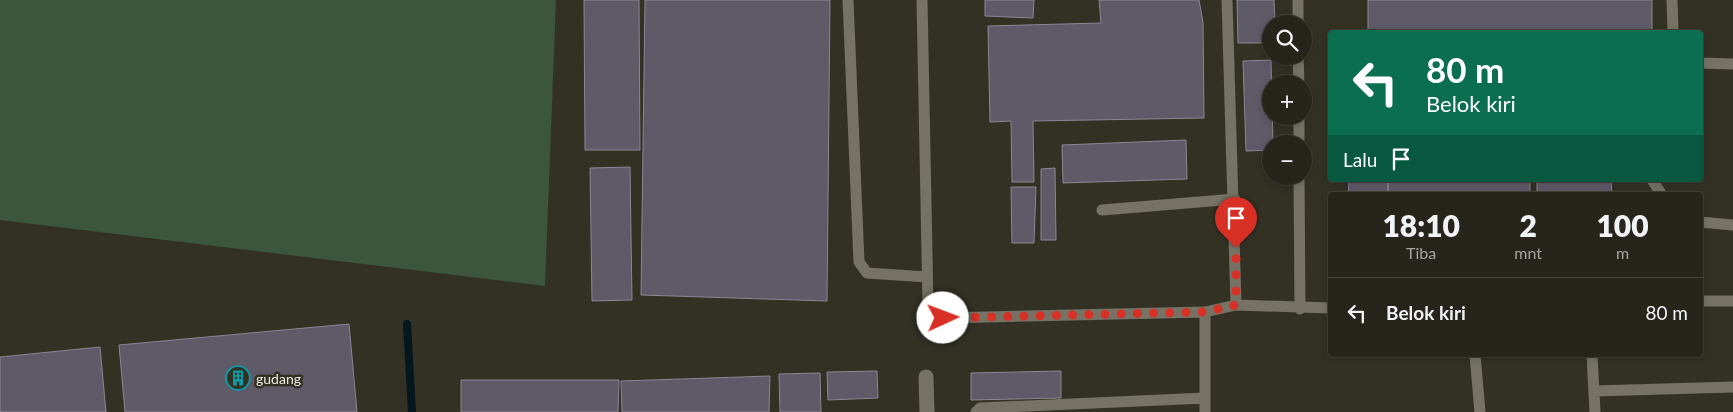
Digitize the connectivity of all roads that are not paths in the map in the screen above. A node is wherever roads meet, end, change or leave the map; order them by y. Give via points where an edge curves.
1 (848, 0) edge
2 (922, 0) edge
3 (1227, 0) edge
4 (1298, 0) edge
5 (1672, 0) edge
6 (1298, 15) edge
7 (1673, 30) edge
8 (1703, 63) edge
9 (1733, 64) edge
10 (1299, 185) edge
11 (1235, 198) junction
12 (1102, 210) dead end
13 (1703, 222) edge
14 (1733, 225) edge
15 (927, 277) junction
16 (1733, 301) edge
17 (1703, 302) edge
18 (1236, 305) junction
19 (1300, 308) junction
20 (1328, 308) edge
21 (1205, 312) junction
22 (1475, 357) edge
23 (1592, 357) edge
24 (926, 377) dead end
25 (1733, 387) edge
26 (1594, 391) junction
27 (1205, 398) junction
28 (927, 412) edge
29 (976, 412) edge
30 (1205, 412) edge
31 (1480, 412) edge
32 (1595, 412) edge

1 - 15 lane via 859,262 867,273
2 - 15 lane
3 - 11 lane
4 - 6 lane
5 - 7 lane
8 - 9 lane
10 - 19 lane
11 - 12 lane
11 - 18 lane
13 - 14 lane
15 - 21 lane via 928,305 933,314 943,318
16 - 17 lane
18 - 19 lane
18 - 21 lane
19 - 20 lane
21 - 27 lane
22 - 31 lane
23 - 26 lane
24 - 28 street
25 - 26 lane
26 - 32 lane
27 - 29 lane via 980,408
27 - 30 lane

